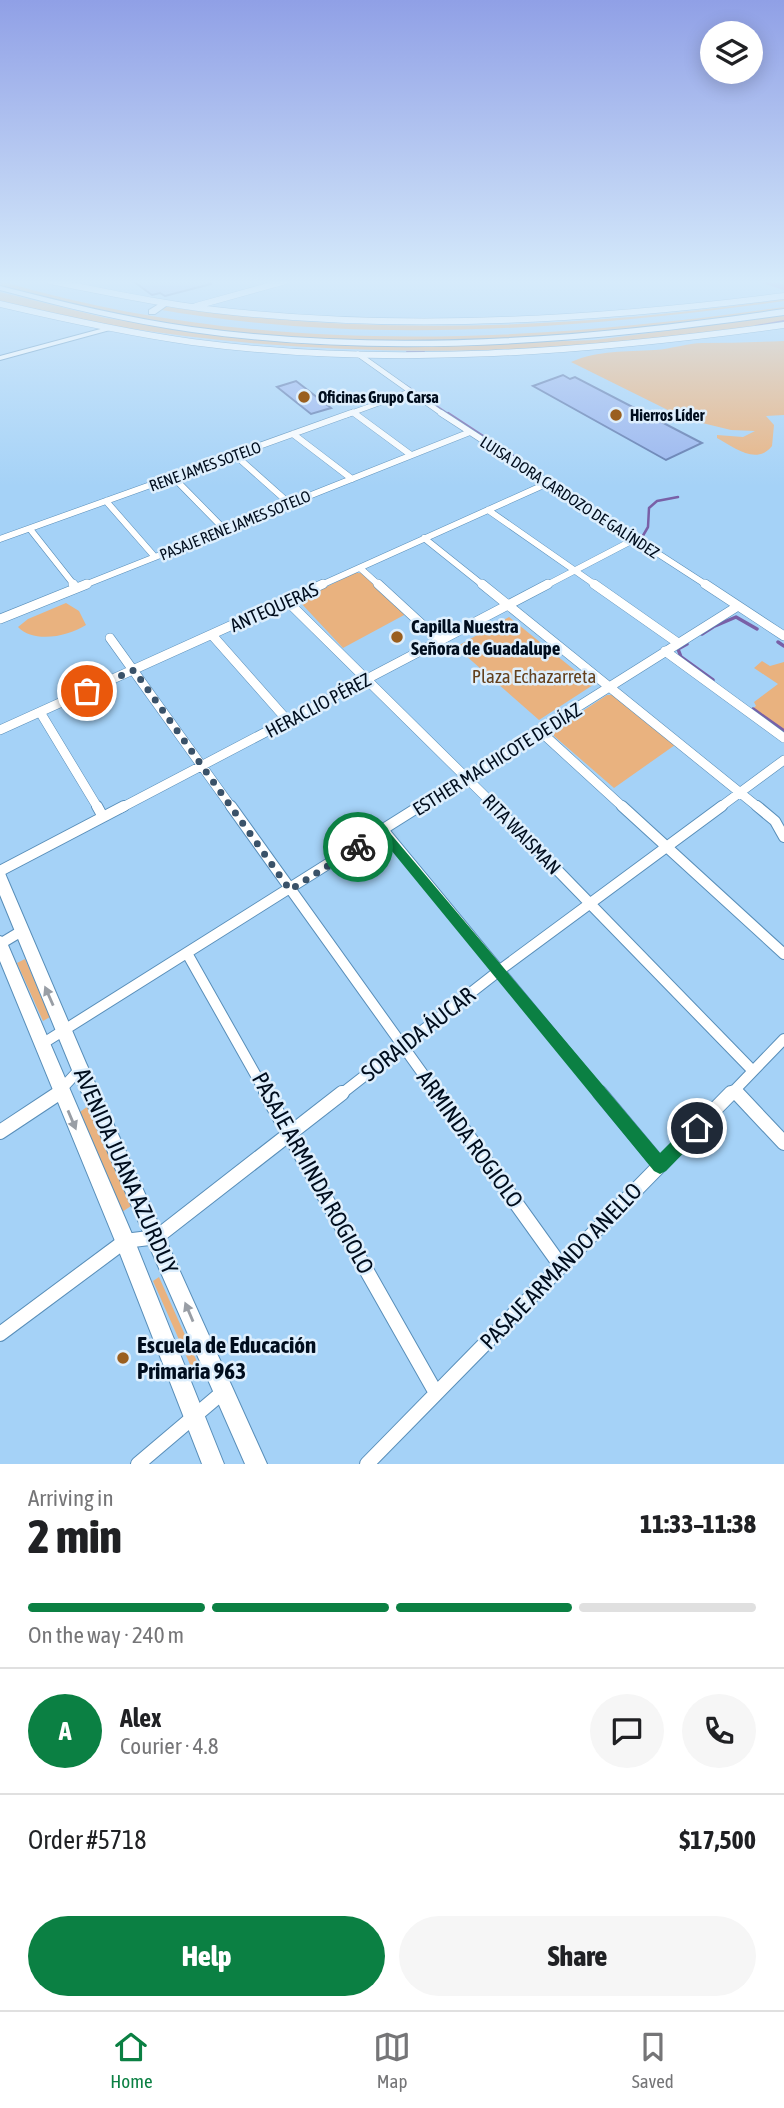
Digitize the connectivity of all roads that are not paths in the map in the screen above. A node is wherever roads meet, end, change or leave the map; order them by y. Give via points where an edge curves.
1 (22, 349) edge
2 (27, 349) edge
3 (290, 349) edge
4 (582, 349) edge
5 (358, 354) junction
6 (0, 356) edge
7 (409, 392) junction
8 (353, 412) junction
9 (470, 432) junction
10 (293, 434) junction
11 (236, 455) junction
12 (411, 455) junction
13 (173, 477) junction
14 (352, 479) junction
15 (548, 483) junction
16 (106, 501) junction
17 (290, 503) junction
18 (488, 510) junction
19 (30, 528) junction
20 (225, 530) junction
21 (424, 538) junction
22 (635, 539) junction
23 (0, 540) edge
24 (155, 557) junction
25 (360, 568) junction
26 (576, 571) junction
27 (76, 588) junction
28 (287, 601) junction
29 (738, 606) junction
30 (509, 607) junction
31 (0, 619) edge
32 (212, 635) junction
33 (784, 636) edge
34 (110, 638) dead end
35 (440, 640) junction
36 (678, 643) junction
37 (665, 651) junction
38 (134, 670) junction
39 (368, 679) junction
40 (610, 688) junction
41 (40, 712) junction
42 (288, 721) junction
43 (0, 730) edge
44 (541, 732) junction
45 (784, 737) edge
46 (784, 760) edge
47 (200, 767) junction
48 (467, 777) junction
49 (738, 791) junction
50 (103, 817) junction
51 (384, 831) junction
52 (784, 837) edge
53 (666, 845) junction
54 (0, 871) edge
55 (0, 878) edge
56 (290, 890) junction
57 (588, 904) junction
58 (20, 933) junction
59 (0, 944) edge
60 (784, 954) edge
61 (188, 955) junction
62 (500, 970) junction
63 (63, 1030) junction
64 (784, 1040) edge
65 (43, 1044) junction
66 (403, 1047) junction
67 (80, 1069) junction
68 (752, 1071) junction
69 (734, 1090) junction
70 (60, 1092) junction
71 (0, 1132) edge
72 (291, 1133) junction
73 (784, 1143) edge
74 (660, 1165) junction
75 (157, 1237) junction
76 (125, 1241) junction
77 (561, 1265) junction
78 (0, 1334) edge
79 (223, 1392) junction
80 (436, 1393) junction
81 (193, 1416) junction
82 (138, 1464) edge
83 (213, 1464) edge
84 (256, 1464) edge
85 (367, 1464) edge

1 - 6 main road
2 - 6 main road
3 - 5 street
4 - 5 street
5 - 7 street, LUISA DORA CARDOZO DE GALÍNDEZ
7 - 8 street, RENE JAMES SOTELO
7 - 9 street, LUISA DORA CARDOZO DE GALÍNDEZ
8 - 10 street, RENE JAMES SOTELO
8 - 12 street
9 - 12 street, PASAJE RENE JAMES SOTELO
9 - 15 street, LUISA DORA CARDOZO DE GALÍNDEZ
10 - 11 street, RENE JAMES SOTELO
10 - 14 street
11 - 13 street, RENE JAMES SOTELO
11 - 17 street
12 - 14 street, PASAJE RENE JAMES SOTELO
13 - 16 street, RENE JAMES SOTELO
13 - 20 street
14 - 17 street, PASAJE RENE JAMES SOTELO
15 - 18 street, ANTEQUERAS
15 - 22 street, LUISA DORA CARDOZO DE GALÍNDEZ
16 - 19 street, RENE JAMES SOTELO
16 - 24 street
17 - 20 street, PASAJE RENE JAMES SOTELO
18 - 21 street, ANTEQUERAS
18 - 26 street
19 - 23 street, RENE JAMES SOTELO
19 - 27 street
20 - 24 street, PASAJE RENE JAMES SOTELO
21 - 25 street, ANTEQUERAS
21 - 30 street
22 - 26 street, HERACLIO PÉREZ
22 - 29 street, LUISA DORA CARDOZO DE GALÍNDEZ
24 - 27 street, PASAJE RENE JAMES SOTELO
25 - 28 street, ANTEQUERAS
25 - 35 street
26 - 30 street, HERACLIO PÉREZ
26 - 36 street
27 - 31 street, PASAJE RENE JAMES SOTELO
28 - 32 street, ANTEQUERAS
28 - 39 street, RITA WAISMAN
29 - 33 street, LUISA DORA CARDOZO DE GALÍNDEZ
29 - 36 street, ESTHER MACHICOTE DE DÍAZ
30 - 35 street, HERACLIO PÉREZ
30 - 40 street
32 - 38 street, ANTEQUERAS
32 - 42 street
34 - 38 street, ARMINDA ROGIOLO
35 - 39 street, HERACLIO PÉREZ
36 - 37 street, ESTHER MACHICOTE DE DÍAZ
37 - 40 street, ESTHER MACHICOTE DE DÍAZ
37 - 45 street
38 - 41 street, ANTEQUERAS
38 - 47 street, ARMINDA ROGIOLO
39 - 42 street, HERACLIO PÉREZ
39 - 48 street, RITA WAISMAN
40 - 44 street, ESTHER MACHICOTE DE DÍAZ
40 - 49 street
41 - 43 street, ANTEQUERAS
41 - 50 street
42 - 47 street, HERACLIO PÉREZ
44 - 48 street, ESTHER MACHICOTE DE DÍAZ
44 - 53 street
46 - 49 street, SORAIDA ÁUCAR
47 - 50 street, HERACLIO PÉREZ
47 - 56 street, ARMINDA ROGIOLO
48 - 51 street, ESTHER MACHICOTE DE DÍAZ
48 - 57 street, RITA WAISMAN
49 - 52 street via 775,821
49 - 53 street, SORAIDA ÁUCAR
50 - 54 street, HERACLIO PÉREZ
51 - 56 street, ESTHER MACHICOTE DE DÍAZ
51 - 62 street
53 - 57 street, SORAIDA ÁUCAR
53 - 60 street
55 - 58 main road, AVENIDA JUANA AZURDUY
56 - 61 street, ESTHER MACHICOTE DE DÍAZ
56 - 66 street, ARMINDA ROGIOLO
57 - 62 street, SORAIDA ÁUCAR
57 - 68 street, RITA WAISMAN
58 - 59 street
63 -> 58 main road, AVENIDA JUANA AZURDUY
59 - 65 main road, AVENIDA JUANA AZURDUY
61 - 63 street, ESTHER MACHICOTE DE DÍAZ
61 - 72 street, PASAJE ARMINDA ROGIOLO
62 - 66 street, SORAIDA ÁUCAR
62 - 74 street
63 - 65 street, ESTHER MACHICOTE DE DÍAZ
63 - 67 main road, AVENIDA JUANA AZURDUY
64 - 68 street, PASAJE ARMANDO ANELLO
65 - 70 main road, AVENIDA JUANA AZURDUY
66 - 72 street, SORAIDA ÁUCAR
66 - 77 street, ARMINDA ROGIOLO
67 - 70 street
67 - 75 main road, AVENIDA JUANA AZURDUY
68 - 69 street, PASAJE ARMANDO ANELLO
69 - 73 street
69 - 74 street, PASAJE ARMANDO ANELLO
70 - 71 street
70 -> 76 main road, AVENIDA JUANA AZURDUY
72 - 75 street, SORAIDA ÁUCAR
72 - 80 street, PASAJE ARMINDA ROGIOLO
74 - 77 street, PASAJE ARMANDO ANELLO
75 - 76 street
79 -> 75 main road, AVENIDA JUANA AZURDUY
76 - 78 street
76 - 81 main road, AVENIDA JUANA AZURDUY
77 - 80 street, PASAJE ARMANDO ANELLO
79 - 81 street
79 - 84 main road, AVENIDA JUANA AZURDUY
80 - 85 street, PASAJE ARMANDO ANELLO
81 - 82 street
81 - 83 main road, AVENIDA JUANA AZURDUY

